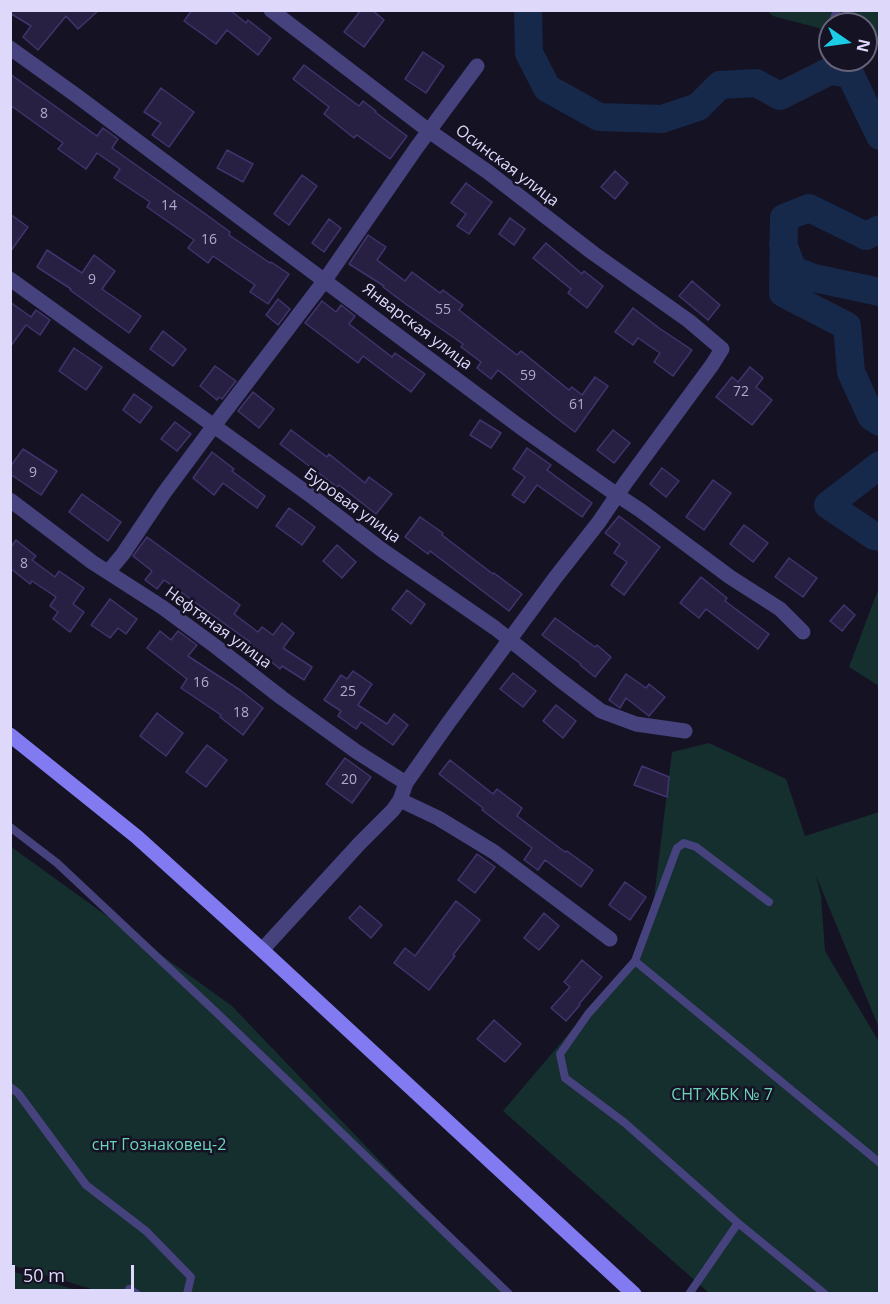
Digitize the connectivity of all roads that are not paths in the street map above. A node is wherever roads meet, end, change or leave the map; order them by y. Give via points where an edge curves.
1 (271, 10) edge
2 (10, 48) edge
3 (477, 66) dead end
4 (429, 131) junction
5 (10, 279) edge
6 (325, 280) junction
7 (213, 426) junction
8 (617, 495) junction
9 (10, 500) edge
10 (108, 572) junction
11 (803, 632) dead end
12 (510, 640) junction
13 (685, 731) dead end
14 (10, 735) edge
15 (406, 783) junction
16 (400, 800) junction
17 (10, 827) edge
18 (769, 902) dead end
19 (610, 939) dead end
20 (262, 950) junction
21 (635, 961) junction
22 (10, 1087) edge
23 (879, 1163) edge
24 (738, 1223) junction
25 (129, 1289) dead end
26 (137, 1293) edge
27 (187, 1293) edge
28 (509, 1293) edge
29 (634, 1293) edge
30 (689, 1293) edge
31 (825, 1293) edge

1 - 4 street, Осинская улица
2 - 6 street, Январская улица
3 - 4 street
4 - 6 street
4 - 8 street, Осинская улица via 722,349
5 - 7 street, Буровая улица
6 - 7 street
6 - 8 street, Январская улица
7 - 10 street
7 - 12 street, Буровая улица
8 - 11 street, Январская улица via 780,609
8 - 12 street
9 - 10 street, Нефтяная улица
10 - 15 street, Нефтяная улица via 162,607 357,752
12 - 13 street, Буровая улица via 601,711 636,724
12 - 15 street
14 - 20 main road via 137,837
15 - 16 street
16 - 19 street via 494,852
16 - 20 street
17 - 28 lane via 65,871
18 - 21 lane via 696,847 684,843 677,848
20 - 29 main road
21 - 23 lane
21 - 24 lane via 588,1014 560,1054 565,1078 625,1123
22 - 27 lane via 86,1185 146,1231 191,1277
24 - 30 lane
24 - 31 lane
25 - 26 lane

